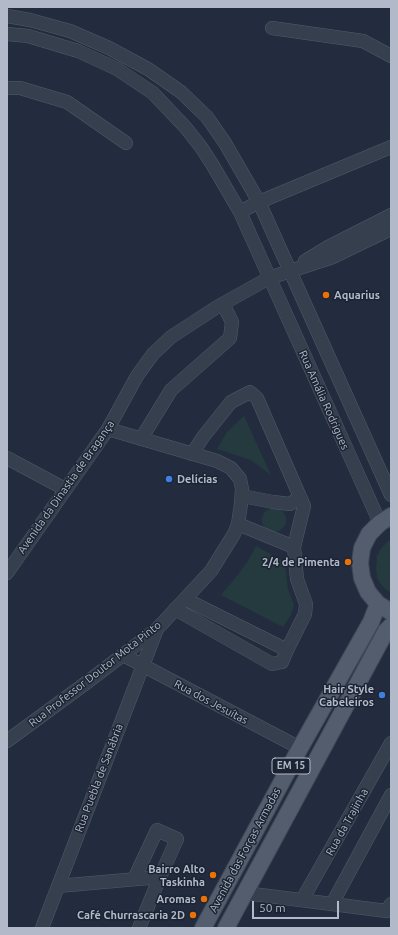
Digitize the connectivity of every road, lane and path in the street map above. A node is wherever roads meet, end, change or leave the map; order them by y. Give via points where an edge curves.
1 (7, 16) edge
2 (272, 28) dead end
3 (7, 34) edge
4 (391, 56) edge
5 (7, 88) edge
6 (126, 143) dead end
7 (391, 147) edge
8 (259, 202) junction
9 (240, 212) junction
10 (391, 215) edge
11 (391, 229) edge
12 (290, 270) junction
13 (269, 278) junction
14 (223, 304) junction
15 (108, 429) junction
16 (141, 439) junction
17 (192, 454) junction
18 (7, 458) edge
19 (65, 489) junction
20 (391, 495) edge
21 (242, 496) junction
22 (300, 497) junction
23 (385, 519) edge
24 (238, 524) junction
25 (294, 547) junction
26 (7, 573) edge
27 (185, 599) junction
28 (384, 608) edge
29 (175, 609) junction
30 (391, 626) edge
31 (157, 629) junction
32 (287, 650) junction
33 (123, 655) junction
34 (143, 666) junction
35 (7, 741) edge
36 (391, 743) edge
37 (300, 748) junction
38 (391, 795) edge
39 (160, 877) junction
40 (134, 879) junction
41 (58, 886) junction
42 (245, 893) junction
43 (302, 900) junction
44 (332, 904) junction
45 (391, 904) edge
46 (42, 928) edge
47 (139, 928) edge
48 (203, 928) edge
49 (226, 928) edge

1 - 8 street, Rua Amália Rodrigues via 70,31 109,48 148,69 181,92 207,117
2 - 4 street via 363,41
3 - 9 street, Rua Amália Rodrigues via 28,36 78,51 117,69 153,93 201,147
5 - 6 street via 20,88 67,102
7 - 8 street
8 - 9 street
8 - 12 street, Rua Amália Rodrigues
9 - 13 street, Rua Amália Rodrigues
10 - 12 street, Avenida da Dinastia de Bragança via 328,247
11 - 12 street, Avenida da Dinastia de Bragança via 333,258
12 - 13 street, Avenida da Dinastia de Bragança
12 - 20 street, Rua Amália Rodrigues
13 - 14 street, Avenida da Dinastia de Bragança
13 - 23 street, Rua Amália Rodrigues
14 - 15 street, Avenida da Dinastia de Bragança via 171,338 152,354
14 - 16 street via 232,322 230,338 171,390
15 - 16 street, Rua Professor Doutor Mota Pinto
15 - 19 street, Avenida da Dinastia de Bragança
16 - 17 street, Rua Professor Doutor Mota Pinto
17 - 21 street, Rua Professor Doutor Mota Pinto via 231,468 240,479
17 - 22 street via 231,402 250,392 257,398
18 - 19 street
19 - 26 street, Avenida da Dinastia de Bragança
21 - 22 street via 290,504
21 - 24 street, Rua Professor Doutor Mota Pinto
22 - 25 street via 304,506
23 - 28 main road, EM 15 via 369,534 362,548 360,563 362,578 368,592
24 - 25 street
24 - 27 street, Rua Professor Doutor Mota Pinto via 211,571
25 - 32 street via 297,579 306,604 305,614
27 - 29 street, Rua Professor Doutor Mota Pinto
27 - 32 street
28 - 37 main road, Avenida das Forças Armadas / EM 15 via 371,622
29 - 31 street, Rua Professor Doutor Mota Pinto
29 - 32 street via 272,664 282,662
30 - 42 main road, Avenida das Forças Armadas / EM 15
31 - 33 street, Rua Professor Doutor Mota Pinto
31 - 34 street, Rua Puebla de Sanábria
33 - 34 street, Rua dos Jesuítas
33 - 35 street, Rua Professor Doutor Mota Pinto
34 - 37 street, Rua dos Jesuítas
34 - 41 street, Rua Puebla de Sanábria
36 - 43 street, Rua da Trajinha
37 - 48 main road, Avenida das Forças Armadas / EM 15
38 - 44 street
39 - 40 street
39 - 40 street via 177,839 157,830
39 - 47 street
40 - 41 street
41 - 46 street, Rua Puebla de Sanábria
42 - 43 street
42 - 49 main road, Avenida das Forças Armadas / EM 15
43 - 44 street
44 - 45 street via 387,911

